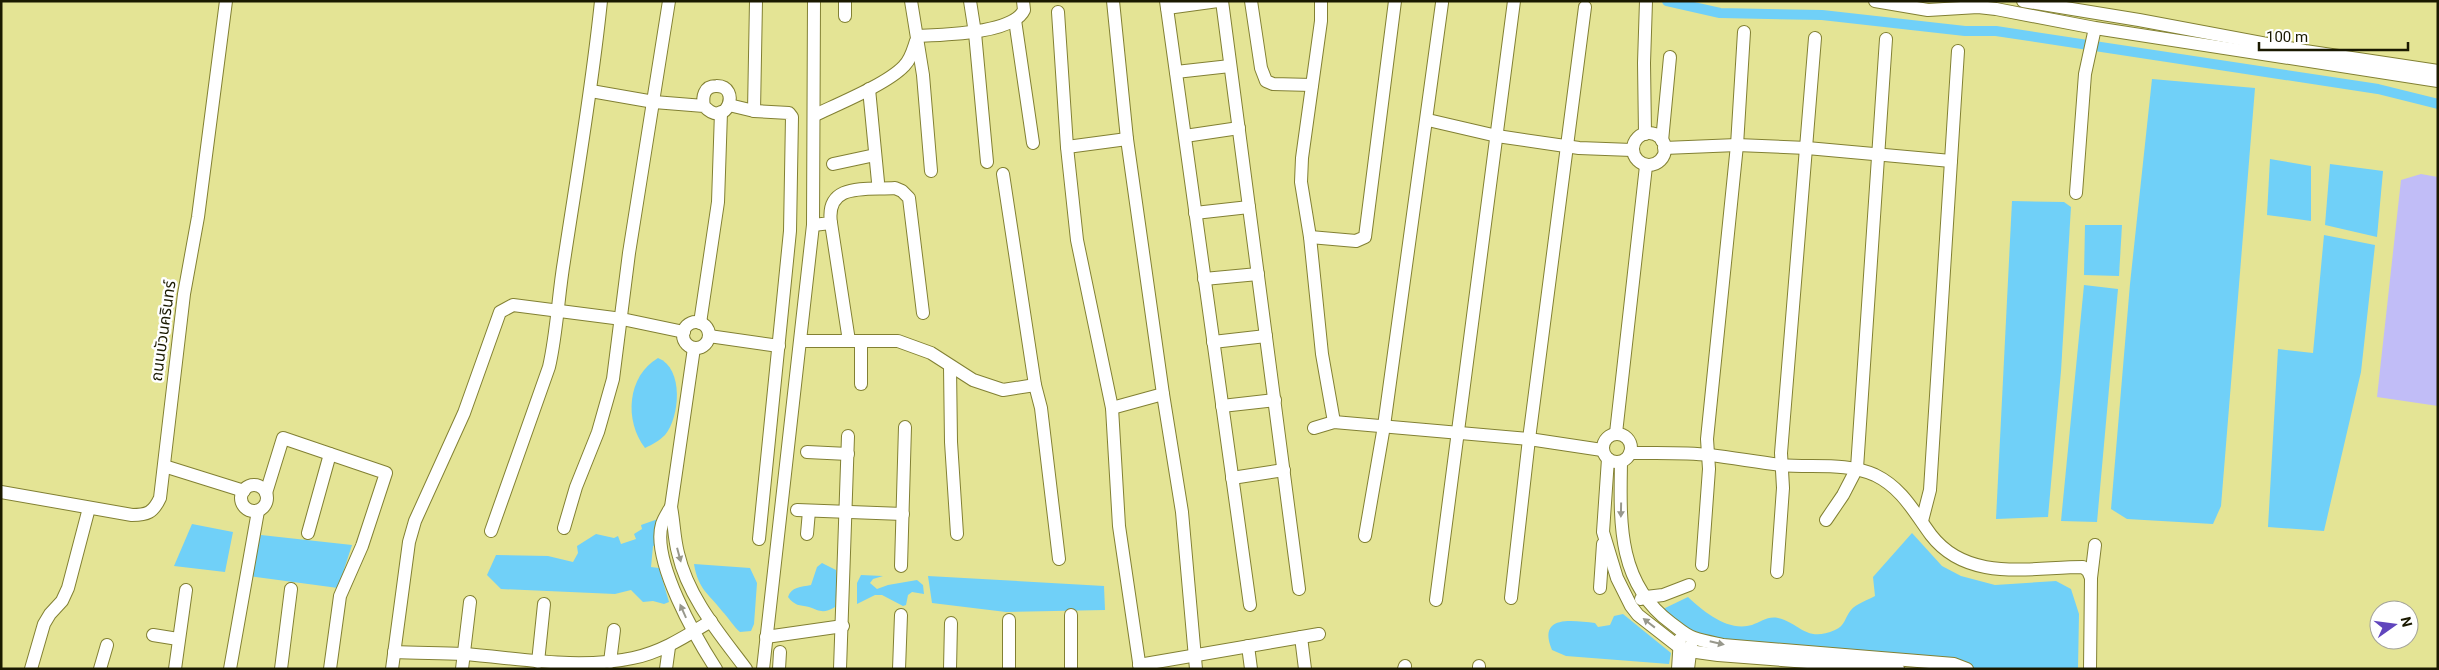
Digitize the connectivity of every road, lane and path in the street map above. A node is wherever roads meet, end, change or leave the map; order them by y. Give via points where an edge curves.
1 (226, 1) edge
2 (601, 1) edge
3 (669, 1) edge
4 (756, 1) edge
5 (814, 1) edge
6 (845, 1) edge
7 (911, 1) edge
8 (970, 1) edge
9 (1023, 1) edge
10 (1113, 1) edge
11 (1220, 1) edge
12 (1251, 1) edge
13 (1321, 1) edge
14 (1395, 1) edge
15 (1514, 1) edge
16 (1875, 1) edge
17 (2023, 1) edge
18 (1442, 4) dead end
19 (1167, 5) edge
20 (1646, 6) edge
21 (1585, 7) dead end
22 (1058, 12) dead end
23 (845, 16) dead end
24 (1015, 20) junction
25 (1744, 32) dead end
26 (2094, 32) junction
27 (975, 33) junction
28 (917, 36) junction
29 (1815, 38) dead end
30 (1886, 39) dead end
31 (1958, 51) dead end
32 (1670, 57) dead end
33 (1230, 66) junction
34 (2438, 71) edge
35 (1176, 72) junction
36 (2438, 81) edge
37 (1312, 85) junction
38 (869, 89) junction
39 (591, 91) junction
40 (654, 102) junction
41 (704, 106) junction
42 (725, 108) junction
43 (754, 111) junction
44 (815, 115) junction
45 (1428, 120) junction
46 (1239, 128) junction
47 (1645, 134) junction
48 (1185, 136) junction
49 (1497, 136) junction
50 (1127, 139) junction
51 (1033, 144) dead end
52 (1663, 145) junction
53 (1737, 145) junction
54 (1567, 146) junction
55 (1067, 147) junction
56 (1807, 148) junction
57 (1632, 150) junction
58 (1878, 154) junction
59 (876, 155) junction
60 (1951, 161) junction
61 (987, 162) dead end
62 (833, 164) dead end
63 (1646, 166) junction
64 (931, 171) dead end
65 (1002, 174) dead end
66 (878, 182) dead end
67 (2076, 194) dead end
68 (1249, 207) junction
69 (1195, 213) junction
70 (831, 223) junction
71 (813, 225) junction
72 (1310, 237) junction
73 (1258, 274) junction
74 (1204, 279) junction
75 (558, 312) junction
76 (923, 313) dead end
77 (622, 319) junction
78 (700, 323) junction
79 (684, 332) junction
80 (709, 336) junction
81 (1266, 336) junction
82 (801, 341) junction
83 (855, 341) junction
84 (1213, 342) junction
85 (779, 346) junction
86 (694, 348) junction
87 (950, 367) junction
88 (861, 384) dead end
89 (1035, 385) junction
90 (1163, 394) junction
91 (1275, 400) junction
92 (1222, 406) junction
93 (1112, 408) junction
94 (1334, 422) junction
95 (1384, 426) junction
96 (905, 427) dead end
97 (1314, 428) dead end
98 (1457, 433) junction
99 (1616, 433) junction
100 (848, 436) dead end
101 (1529, 439) junction
102 (807, 452) dead end
103 (330, 454) junction
104 (848, 454) junction
105 (1605, 454) junction
106 (1708, 455) junction
107 (1626, 457) junction
108 (1782, 465) junction
109 (164, 466) junction
110 (1857, 468) junction
111 (1284, 470) junction
112 (1232, 478) junction
113 (244, 491) junction
114 (1, 492) edge
115 (266, 494) junction
116 (671, 507) junction
117 (89, 508) junction
118 (258, 511) junction
119 (846, 512) junction
120 (903, 514) junction
121 (1826, 520) dead end
122 (1922, 521) junction
123 (564, 528) dead end
124 (491, 531) dead end
125 (1604, 532) junction
126 (308, 533) dead end
127 (808, 534) dead end
128 (957, 534) dead end
129 (1365, 536) dead end
130 (758, 539) dead end
131 (2095, 545) dead end
132 (1059, 559) dead end
133 (1702, 564) dead end
134 (901, 566) dead end
135 (1630, 570) junction
136 (1777, 572) dead end
137 (1617, 578) junction
138 (2091, 578) junction
139 (1689, 585) dead end
140 (1600, 588) dead end
141 (290, 589) dead end
142 (1299, 589) dead end
143 (186, 590) dead end
144 (1646, 597) junction
145 (1511, 598) dead end
146 (1436, 600) dead end
147 (470, 602) dead end
148 (544, 604) dead end
149 (1250, 605) dead end
150 (1631, 606) junction
151 (1071, 614) dead end
152 (901, 615) dead end
153 (1009, 620) dead end
154 (711, 621) junction
155 (951, 622) dead end
156 (843, 626) junction
157 (614, 630) dead end
158 (694, 631) junction
159 (1319, 634) dead end
160 (1687, 634) junction
161 (153, 635) dead end
162 (766, 637) junction
163 (1301, 637) junction
164 (178, 639) junction
165 (107, 646) dead end
166 (1248, 646) junction
167 (668, 647) junction
168 (1684, 649) junction
169 (394, 652) junction
170 (780, 652) dead end
171 (464, 654) junction
172 (1195, 655) junction
173 (1850, 660) junction
174 (531, 664) edge
175 (606, 665) edge
176 (1140, 667) edge
177 (31, 669) edge
178 (100, 669) edge
179 (175, 669) edge
180 (230, 669) edge
181 (281, 669) edge
182 (330, 669) edge
183 (392, 669) edge
184 (462, 669) edge
185 (666, 669) edge
186 (716, 669) edge
187 (746, 669) edge
188 (763, 669) edge
189 (780, 669) edge
190 (840, 669) edge
191 (900, 669) edge
192 (950, 669) edge
193 (1009, 669) edge
194 (1071, 669) edge
195 (1196, 669) edge
196 (1251, 669) edge
197 (1305, 669) edge
198 (1678, 669) edge
199 (1688, 669) edge
200 (1898, 669) edge
201 (1967, 669) edge
202 (2090, 669) edge

1 - 109 street, ถนนบัวนครินทร์ via 198,217 184,294
2 - 39 street
3 - 40 street
4 - 43 street
5 - 44 street
6 - 23 street
7 - 28 street
8 - 27 street
9 - 24 street via 1024,10
10 - 50 street
11 - 19 street
11 - 33 street
12 - 37 street via 1261,68 1266,81
13 - 37 street
14 - 72 street via 1365,238 1356,241
15 - 49 street
16 - 26 street via 1928,10 1978,7
17 - 34 street via 2285,48
18 - 45 street
19 - 35 street
20 - 47 street
21 - 54 street
22 - 55 street
24 - 27 street
24 - 51 street
25 - 53 street
26 - 36 street
26 - 67 street via 2085,74
27 - 28 street
27 - 61 street
28 - 38 street via 913,53 904,66
28 - 64 street
29 - 56 street
30 - 58 street
31 - 60 street
32 - 52 street
33 - 35 street
33 - 46 street
35 - 48 street
37 - 72 street via 1301,182
38 - 44 street
38 - 59 street
39 - 40 street
39 - 75 street
40 - 41 street
40 - 77 street via 629,253
41 - 42 street via 716,114
41 - 42 street via 702,98 705,92 717,85 729,93
42 - 43 street
42 - 78 street via 718,202
43 - 85 street via 789,113 792,117 790,231
44 - 71 street
45 - 49 street
45 - 95 street
46 - 48 street
46 - 68 street
47 - 52 street via 1655,134
47 - 57 street via 1636,139
48 - 69 street
49 - 54 street
49 - 98 street
50 - 55 street
50 - 90 street
52 - 53 street
52 - 63 street via 1664,153 1658,163
53 - 56 street
53 - 106 street
54 - 57 street
54 - 101 street
55 - 93 street via 1077,240
56 - 58 street
56 - 108 street
57 - 63 street via 1636,160
58 - 60 street
58 - 110 street
59 - 62 street
59 - 66 street
60 - 122 street via 1930,490
63 - 99 street
65 - 89 street
68 - 69 street
68 - 73 street
69 - 74 street
70 - 71 street
70 - 76 street via 829,209 842,192 895,188 902,191 909,198
70 - 83 street
71 - 82 street
72 - 94 street via 1322,354
73 - 74 street
73 - 81 street
74 - 84 street
75 - 77 street
75 - 124 street via 549,367
75 - 169 street via 513,306 500,312 464,413 415,521 409,542
77 - 79 street
77 - 123 street via 613,379
78 - 79 street via 692,323
78 - 80 street
79 - 86 street via 684,340
80 - 85 street
80 - 86 street via 702,346
81 - 84 street
81 - 91 street
82 - 83 street
82 - 162 street
83 - 87 street via 898,341 931,353
83 - 88 street
84 - 92 street
85 - 130 street
86 - 116 street
87 - 89 street via 973,380 1003,390
87 - 128 street
89 - 132 street via 1041,408
90 - 93 street
90 - 172 street via 1182,512
91 - 92 street
91 - 111 street
92 - 112 street
93 - 176 street via 1119,526
94 - 95 street
94 - 97 street
95 - 98 street
95 - 129 street
96 - 120 street
98 - 101 street
98 - 146 street
99 - 105 street via 1607,437
99 - 107 street via 1628,439
100 - 104 street
101 - 105 street
101 - 145 street
102 - 104 street
103 - 115 street via 283,438
103 - 126 street
103 - 182 street via 386,473 362,546 340,596
104 - 119 street
105 - 107 street
105 - 125 street
106 - 107 street
106 - 108 street
106 - 133 street
107 -> 135 street via 1620,525
108 - 110 street
108 - 136 street
109 - 113 street
109 - 117 street, ถนนบัวนครินทร์ via 160,498 147,515
110 - 121 street
110 - 122 street via 1876,476 1903,495
111 - 112 street
111 - 142 street
112 - 149 street
113 - 115 street via 254,486 262,488
113 - 118 street via 242,500 245,507
114 - 117 street, ถนนบัวนครินทร์
115 - 118 street via 266,504
116 -> 154 street via 677,552 686,577
158 -> 116 street via 684,614 661,544 662,525
117 - 177 street via 68,588 44,624
118 - 180 street
119 - 120 street
119 - 127 street via 803,510
119 - 156 street
120 - 134 street
122 - 138 street via 1951,554 1974,566 1995,570 2083,567
125 - 137 street
125 - 140 street
131 - 138 street
135 - 137 street
135 - 144 street
137 - 150 street
138 - 202 street
139 - 144 street via 1663,595
141 - 181 street
143 - 164 street
144 - 150 street
144 - 160 street via 1655,611
147 - 171 street
148 - 174 street
168 -> 150 street via 1638,615
151 - 194 street
152 - 191 street
153 - 193 street
154 - 158 street
154 - 187 street
155 - 192 street
156 - 162 street
156 - 190 street
157 - 175 street
158 - 167 street
158 - 186 street
159 - 163 street
160 - 168 street
160 -> 173 street via 1724,645
161 - 164 street
162 - 188 street
163 - 166 street
163 - 197 street
164 - 179 street
165 - 178 street
166 - 172 street
166 - 196 street
167 - 175 street
167 - 185 street
168 - 173 street
168 - 198 street
168 - 199 street
169 - 171 street
169 - 183 street
170 - 189 street
171 - 174 street
171 - 184 street
172 - 176 street
172 - 195 street
173 - 200 street
173 - 201 street via 1954,664
174 - 175 street

